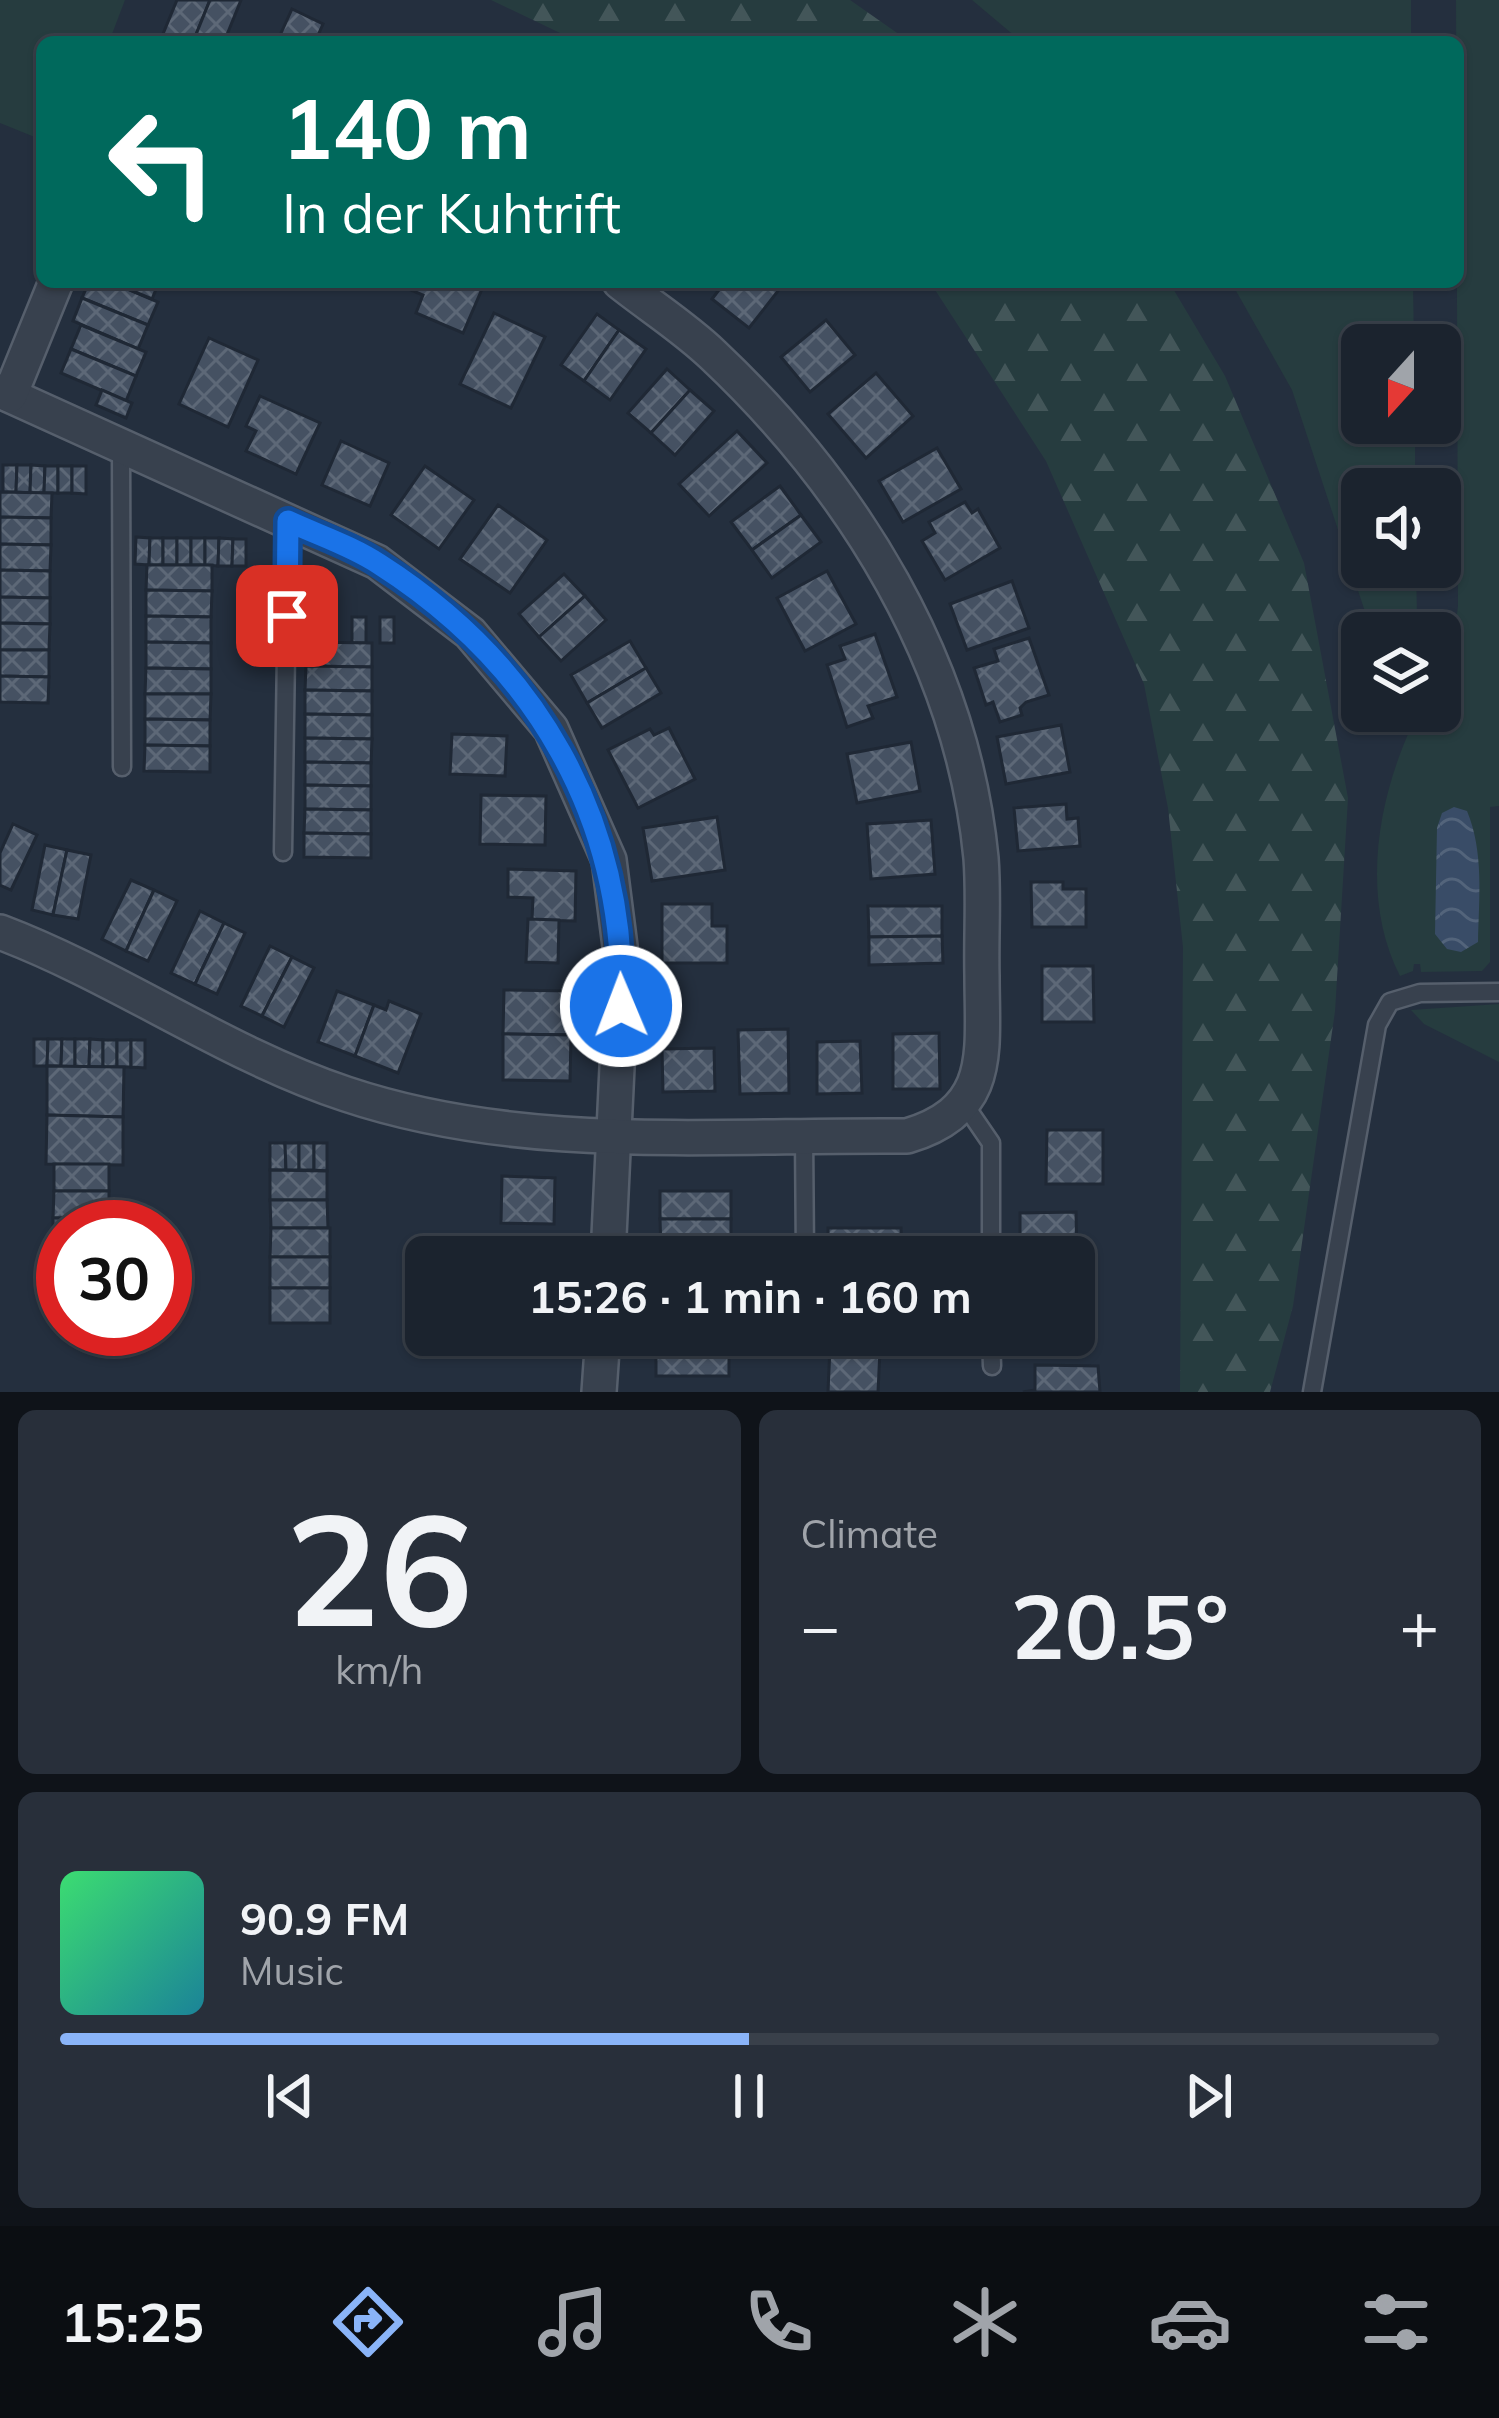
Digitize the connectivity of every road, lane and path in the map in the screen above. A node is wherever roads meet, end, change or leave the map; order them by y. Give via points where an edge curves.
1 (53, 288) edge
2 (628, 288) edge
3 (5, 393) edge
4 (121, 446) junction
5 (288, 521) junction
6 (122, 767) dead end
7 (283, 852) dead end
8 (0, 932) edge
9 (1499, 992) edge
10 (965, 1105) junction
11 (804, 1135) junction
12 (617, 1137) junction
13 (610, 1236) edge
14 (805, 1236) edge
15 (991, 1236) edge
16 (602, 1356) edge
17 (992, 1356) edge
18 (992, 1366) dead end
19 (599, 1392) edge
20 (1312, 1392) edge

1 - 3 street
2 - 10 street via 711,353 810,458 884,560 933,665 980,856 982,1045 979,1078
3 - 4 street
4 - 5 street
4 - 6 lane
5 - 7 lane
5 - 12 street via 377,562 470,633 551,730 609,860 622,962
8 - 12 street via 346,1094 441,1120
9 - 20 lane via 1420,993 1390,1002 1377,1024
10 - 11 street via 938,1127 907,1136
10 - 15 lane via 991,1143
11 - 12 street
11 - 14 lane
12 - 13 street
16 - 19 street
17 - 18 lane

